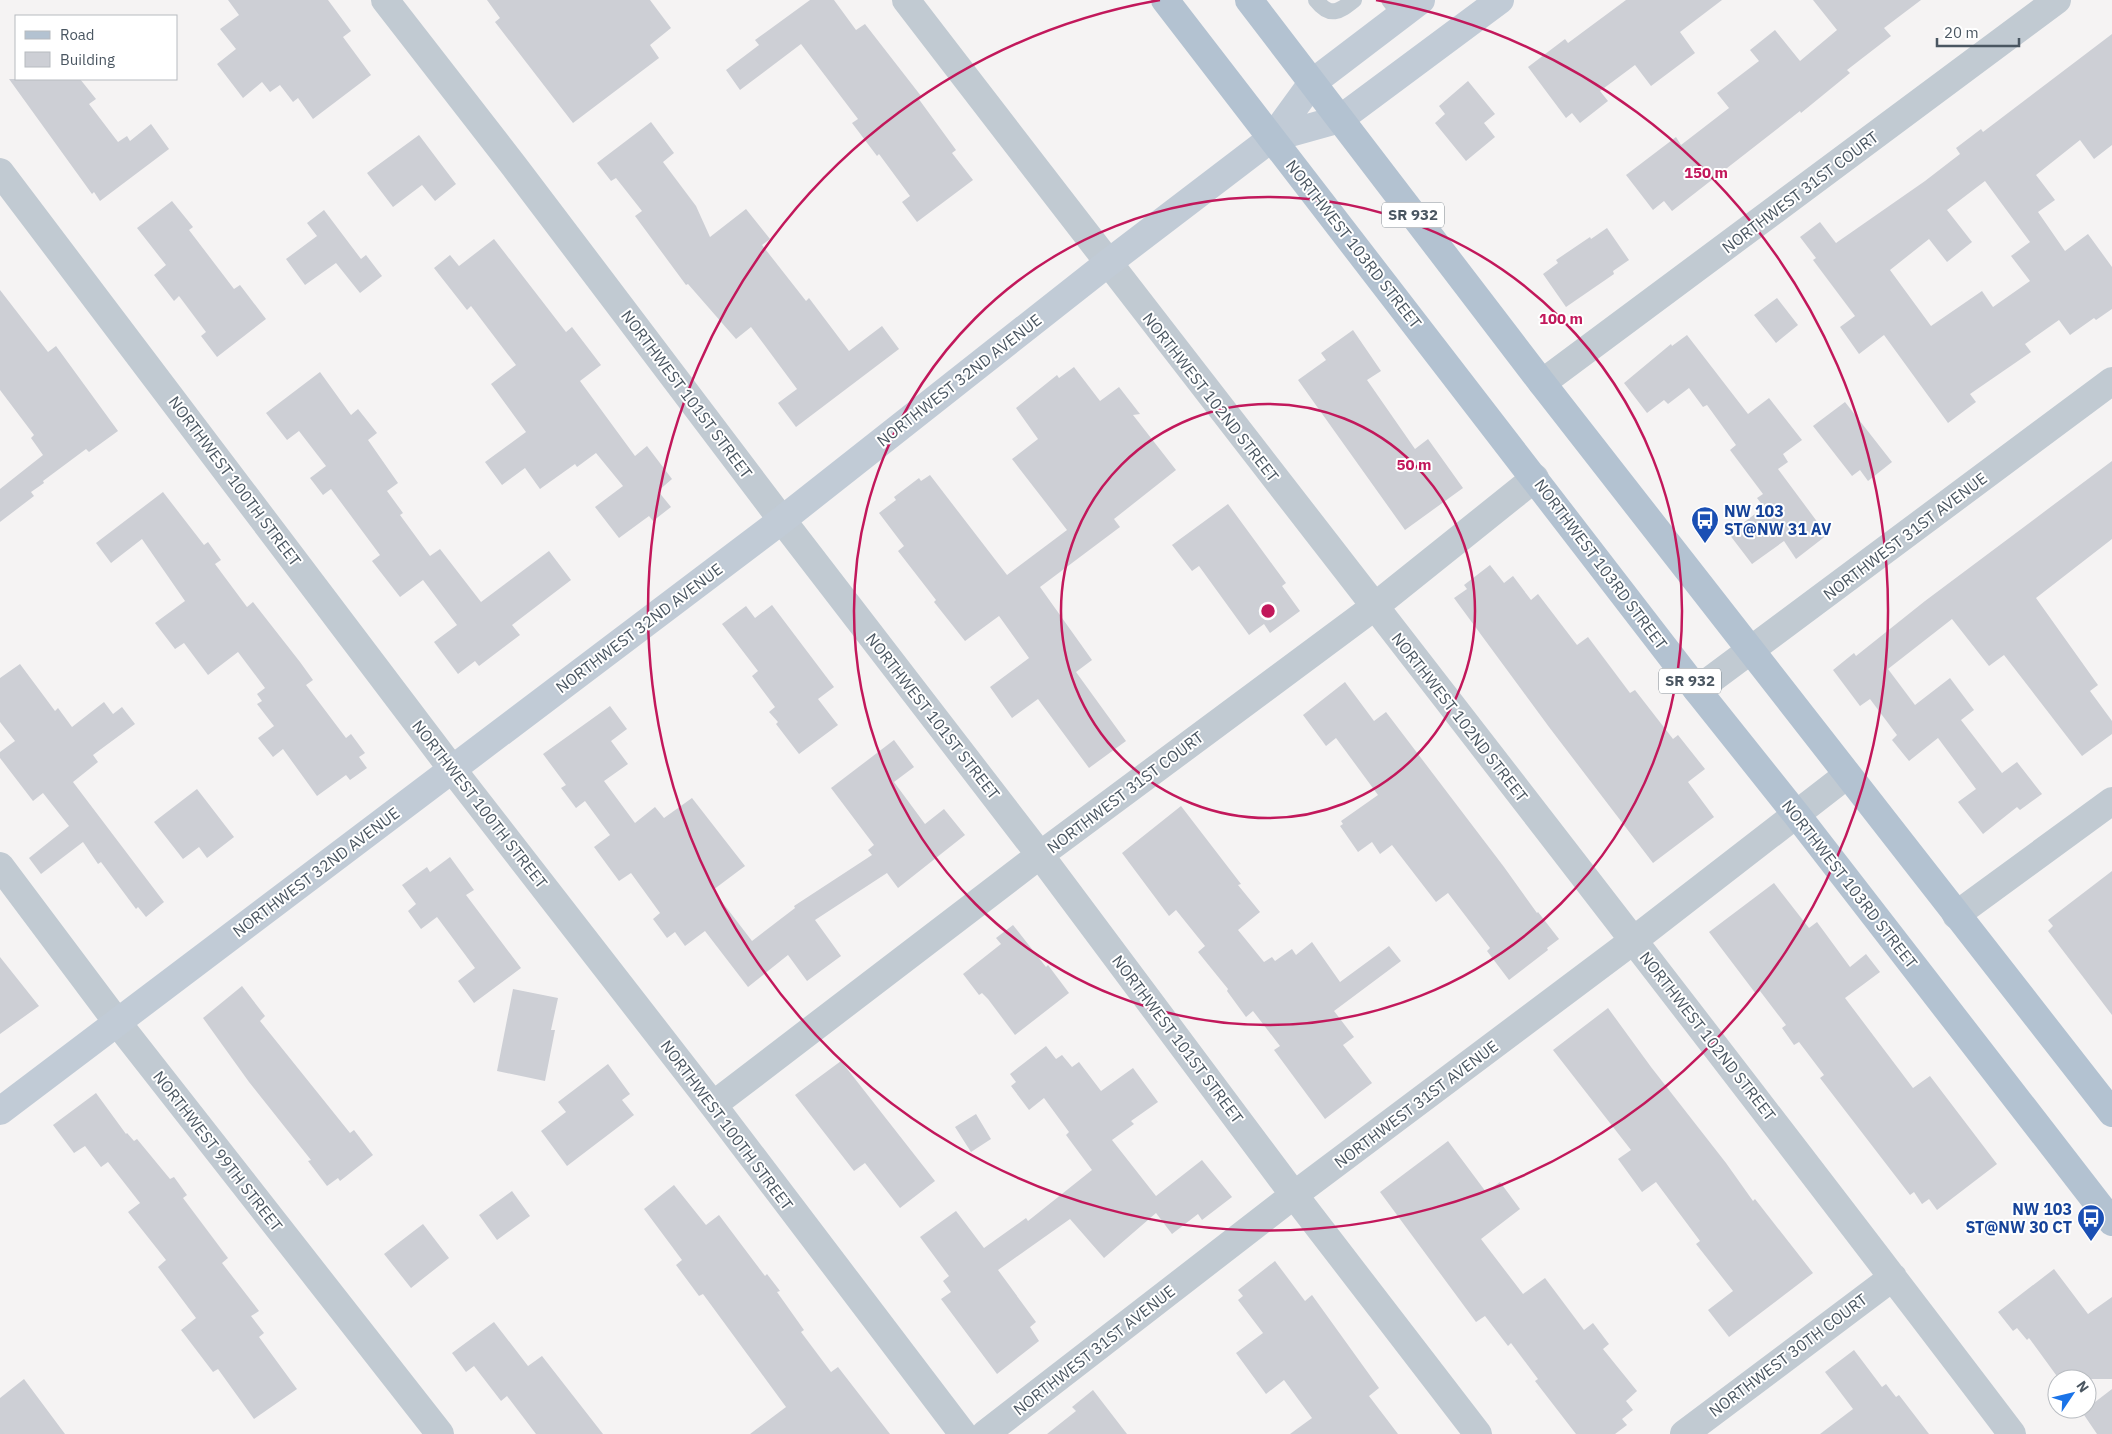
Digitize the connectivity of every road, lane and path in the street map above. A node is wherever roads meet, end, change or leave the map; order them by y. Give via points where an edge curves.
1 (386, 0) edge
2 (906, 0) edge
3 (1165, 0) edge
4 (1249, 0) edge
5 (1316, 0) edge
6 (1354, 0) edge
7 (1500, 0) edge
8 (2057, 0) edge
9 (1403, 5) edge
10 (1312, 83) junction
11 (1340, 118) junction
12 (1272, 138) junction
13 (0, 172) edge
14 (1108, 263) junction
15 (2112, 381) edge
16 (1542, 383) junction
17 (1535, 478) junction
18 (782, 520) junction
19 (1374, 607) junction
20 (1750, 651) junction
21 (1697, 690) junction
22 (452, 769) junction
23 (1847, 775) junction
24 (2112, 801) edge
25 (1796, 814) junction
26 (1040, 855) junction
27 (0, 866) edge
28 (1956, 915) junction
29 (1634, 940) junction
30 (117, 1022) junction
31 (713, 1105) junction
32 (0, 1111) edge
33 (2112, 1113) edge
34 (1294, 1196) junction
35 (2112, 1222) edge
36 (1893, 1277) junction
37 (440, 1434) edge
38 (963, 1434) edge
39 (985, 1434) edge
40 (1478, 1434) edge
41 (1684, 1434) edge
42 (2012, 1434) edge

1 - 18 street, NORTHWEST 101ST STREET
2 - 14 street, NORTHWEST 102ND STREET
3 - 12 main road, NORTHWEST 103RD STREET / SR 932
4 - 10 main road, SR 932
5 - 6 lane via 1330,12 1340,11
7 - 11 main road, NORTHWEST 32ND AVENUE
8 - 16 street, NORTHWEST 31ST COURT
9 - 10 main road, NORTHWEST 32ND AVENUE
10 - 11 main road, SR 932
10 - 12 main road, NORTHWEST 32ND AVENUE
11 - 12 main road, NORTHWEST 32ND AVENUE
11 - 16 main road, SR 932
12 - 14 main road, NORTHWEST 32ND AVENUE
12 - 17 main road, NORTHWEST 103RD STREET / SR 932
13 - 22 street, NORTHWEST 100TH STREET
14 - 18 main road, NORTHWEST 32ND AVENUE
14 - 19 street, NORTHWEST 102ND STREET
15 - 20 street, NORTHWEST 31ST AVENUE
16 - 20 main road, SR 932
17 - 19 street, NORTHWEST 31ST COURT
17 - 21 main road, NORTHWEST 103RD STREET / SR 932
18 - 22 main road, NORTHWEST 32ND AVENUE
18 - 26 street, NORTHWEST 101ST STREET
19 - 26 street, NORTHWEST 31ST COURT
19 - 29 street, NORTHWEST 102ND STREET
20 - 21 street, NORTHWEST 31ST AVENUE
20 - 23 main road, SR 932
21 - 25 main road, NORTHWEST 103RD STREET / SR 932
22 - 30 main road, NORTHWEST 32ND AVENUE
22 - 31 street, NORTHWEST 100TH STREET
23 - 25 street, NORTHWEST 31ST AVENUE
23 - 28 main road, SR 932
24 - 28 street
25 - 29 street, NORTHWEST 31ST AVENUE
25 - 35 main road, NORTHWEST 103RD STREET / SR 932
26 - 31 street, NORTHWEST 31ST COURT
26 - 34 street, NORTHWEST 101ST STREET
27 - 30 street, NORTHWEST 99TH STREET
28 - 33 main road, SR 932
29 - 34 street, NORTHWEST 31ST AVENUE
29 - 36 street, NORTHWEST 102ND STREET
30 - 32 main road, NORTHWEST 32ND AVENUE
30 - 37 street, NORTHWEST 99TH STREET
31 - 38 street, NORTHWEST 100TH STREET
34 - 39 street, NORTHWEST 31ST AVENUE
34 - 40 street, NORTHWEST 101ST STREET
36 - 41 street, NORTHWEST 30TH COURT
36 - 42 street, NORTHWEST 102ND STREET

